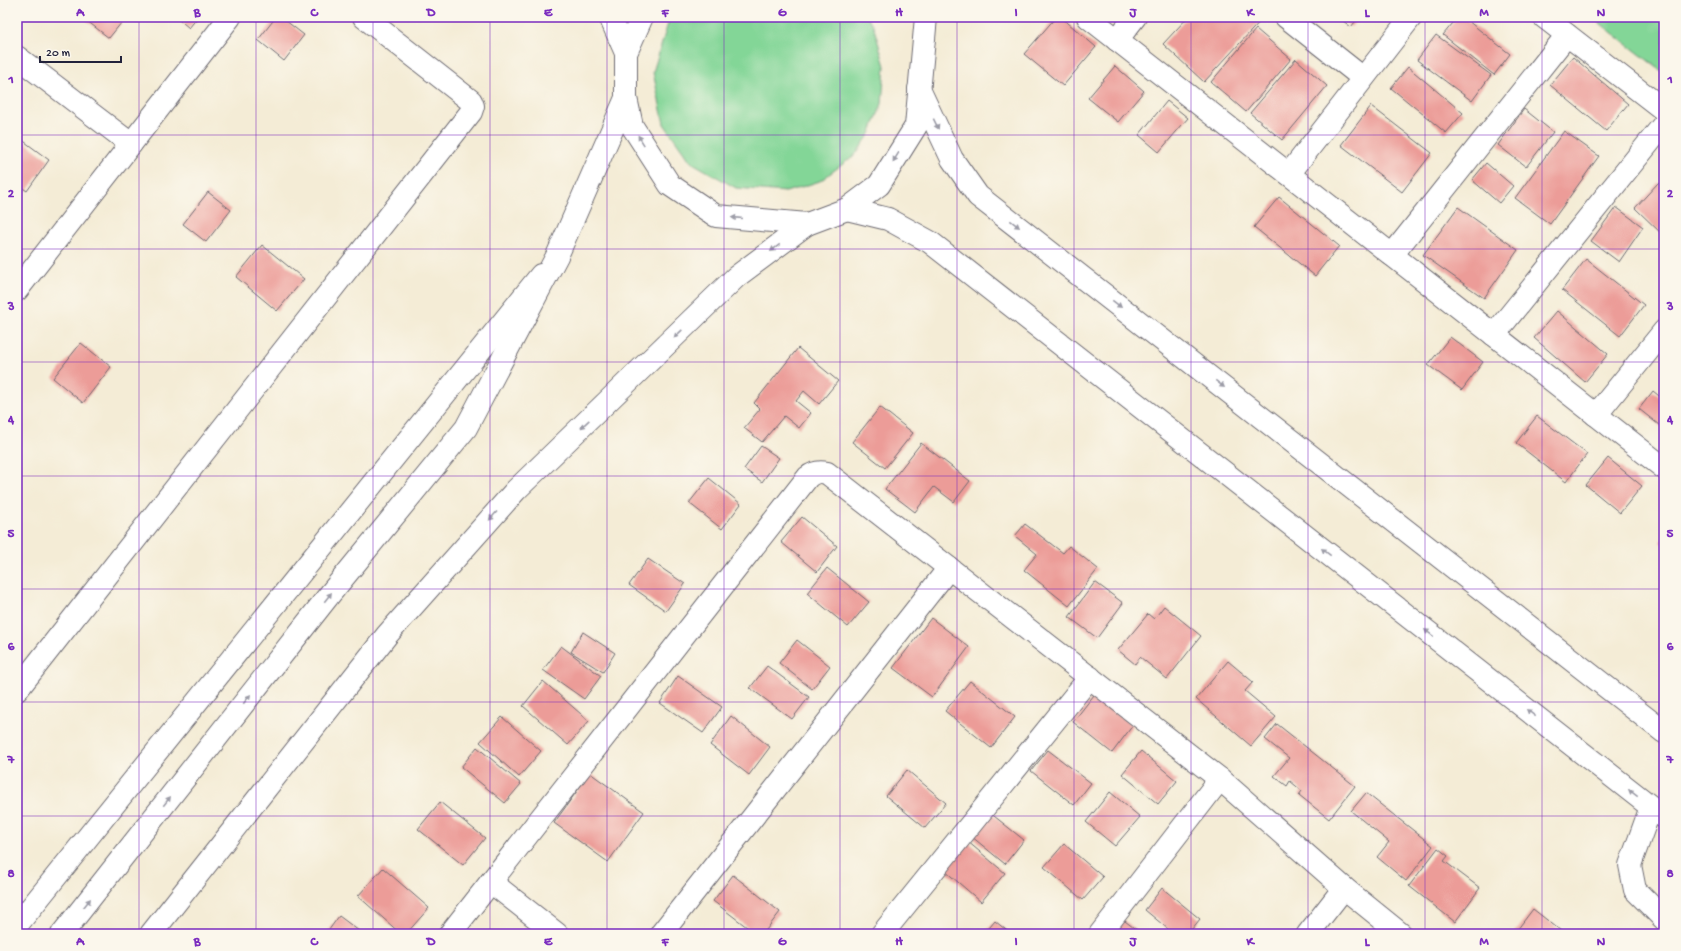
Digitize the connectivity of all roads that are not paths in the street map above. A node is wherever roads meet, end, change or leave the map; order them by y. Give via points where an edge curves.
1 (230, 17) edge
2 (364, 17) edge
3 (610, 17) edge
4 (642, 17) edge
5 (910, 17) edge
6 (926, 17) edge
7 (1088, 17) edge
8 (1135, 17) edge
9 (1286, 17) edge
10 (1411, 17) edge
11 (1544, 17) edge
12 (1567, 35) junction
13 (1117, 40) junction
14 (626, 53) junction
15 (922, 54) junction
16 (17, 57) edge
17 (1363, 78) junction
18 (919, 89) junction
19 (626, 98) junction
20 (1664, 110) edge
21 (1664, 124) edge
22 (131, 144) junction
23 (1289, 174) junction
24 (847, 209) junction
25 (807, 224) junction
26 (1392, 255) junction
27 (557, 256) junction
28 (17, 290) edge
29 (1664, 331) edge
30 (1494, 335) junction
31 (1596, 415) junction
32 (1664, 468) edge
33 (949, 568) junction
34 (1090, 678) junction
35 (17, 690) edge
36 (1664, 732) edge
37 (1220, 779) junction
38 (1658, 812) edge
39 (491, 882) junction
40 (1344, 888) junction
41 (1664, 919) edge
42 (17, 925) edge
43 (62, 934) edge
44 (152, 934) edge
45 (450, 934) edge
46 (557, 934) edge
47 (661, 934) edge
48 (882, 934) edge
49 (1100, 934) edge
50 (1308, 934) edge
51 (1401, 934) edge

1 - 22 street
2 - 35 street via 471,101 473,106 470,112
3 - 14 street
4 - 14 street
5 - 15 street
6 - 15 street
7 - 13 street
8 - 13 street
9 - 17 street
10 - 17 street
11 - 12 street
12 - 20 street
12 - 26 street
13 - 23 street
14 - 19 street
15 - 18 street
16 - 22 street
17 - 23 street
18 -> 24 street via 916,126 879,185
18 -> 36 street via 952,159 978,196
25 -> 19 street via 716,216 670,185 632,126
19 - 27 street
21 - 30 street
22 - 28 street
23 - 26 street
24 - 25 street
38 -> 24 street via 930,242 888,220
25 -> 44 street via 736,277 516,490 387,635
26 - 30 street
27 - 42 street
43 -> 27 street via 330,594 466,428
29 - 31 street
30 - 31 street
31 - 32 street
33 - 34 street
33 - 39 street via 827,473 821,471 808,477
33 - 47 street
34 - 37 street
34 - 48 street
37 - 40 street
37 - 49 street
38 - 41 street via 1630,865 1635,890
39 - 45 street
39 - 46 street
40 - 50 street
40 - 51 street

